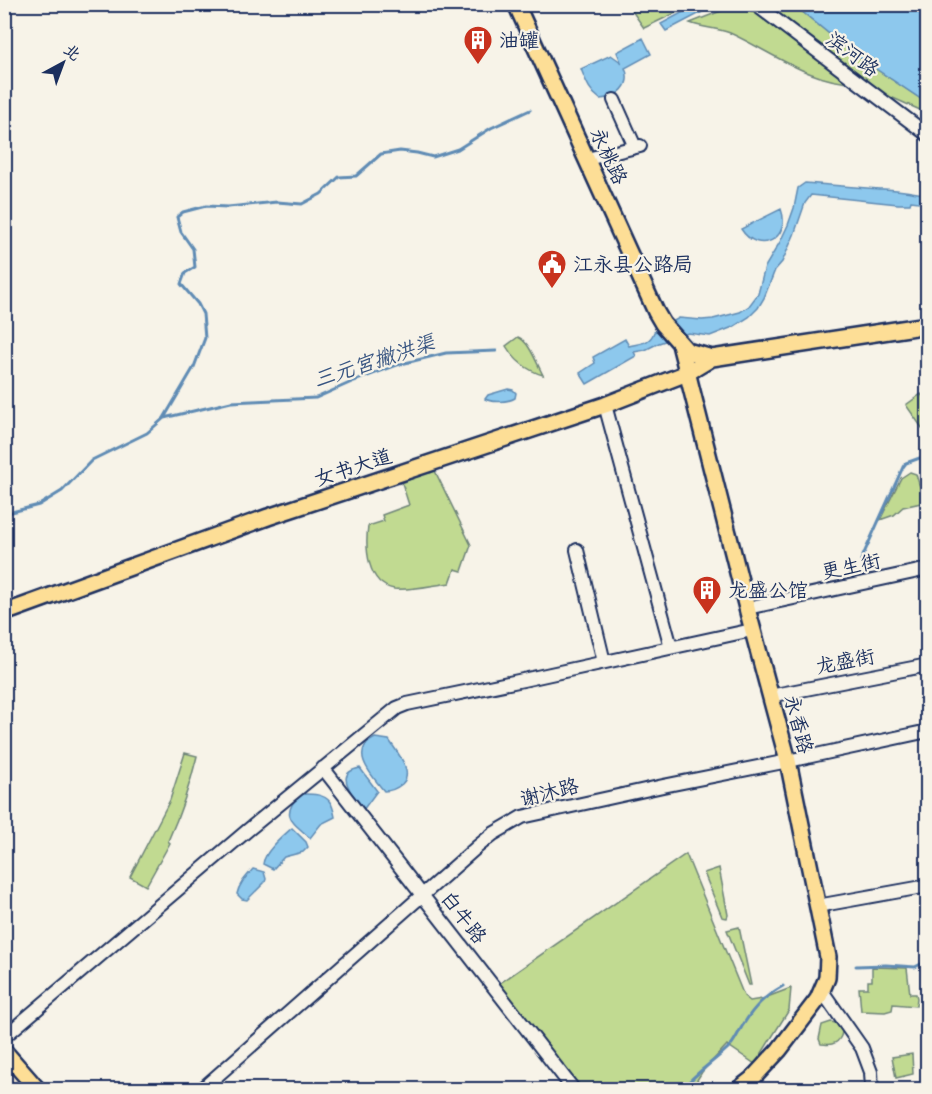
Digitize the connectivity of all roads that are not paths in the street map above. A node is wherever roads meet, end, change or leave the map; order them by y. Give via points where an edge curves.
1 (516, 4) edge
2 (755, 4) edge
3 (614, 100) dead end
4 (927, 135) edge
5 (587, 159) junction
6 (927, 325) edge
7 (680, 344) junction
8 (705, 357) junction
9 (687, 373) junction
10 (605, 405) junction
11 (577, 550) dead end
12 (927, 569) edge
13 (747, 608) junction
14 (4, 613) edge
15 (752, 630) junction
16 (671, 647) junction
17 (604, 662) junction
18 (927, 665) edge
19 (770, 696) junction
20 (927, 731) edge
21 (788, 761) junction
22 (322, 768) junction
23 (927, 886) edge
24 (422, 895) junction
25 (817, 906) junction
26 (822, 991) junction
27 (4, 1037) edge
28 (4, 1051) edge
29 (38, 1089) edge
30 (201, 1089) edge
31 (574, 1089) edge
32 (738, 1089) edge
33 (872, 1089) edge

1 - 5 main road, 永桃路
2 - 4 street, 滨河路
3 - 5 street via 638,147
5 - 7 main road, 永桃路 via 656,312
6 - 8 main road
7 - 8 main road
7 - 9 main road, 永香路
8 - 9 main road, 女书大道
9 - 10 main road, 女书大道
9 - 13 main road, 永香路
10 - 14 main road, 女书大道 via 268,517
10 - 16 street
11 - 17 street
12 - 13 street, 更生街
13 - 15 main road, 永香路
15 - 16 street
15 - 19 main road, 永香路
16 - 17 street
17 - 22 street via 407,704
18 - 19 street, 龙盛街
19 - 21 main road, 永香路
20 - 21 street, 谢沐路
21 - 24 street, 谢沐路 via 522,817 493,834
21 - 25 main road, 永香路
22 - 24 street, 白牛路
22 - 27 street
23 - 25 street
24 - 30 street, 谢沐路
24 - 31 street, 白牛路
25 - 26 main road, 永香路 via 828,957
26 - 32 main road, 永香路 via 779,1050
26 - 33 street via 861,1048 871,1072
28 - 29 main road

